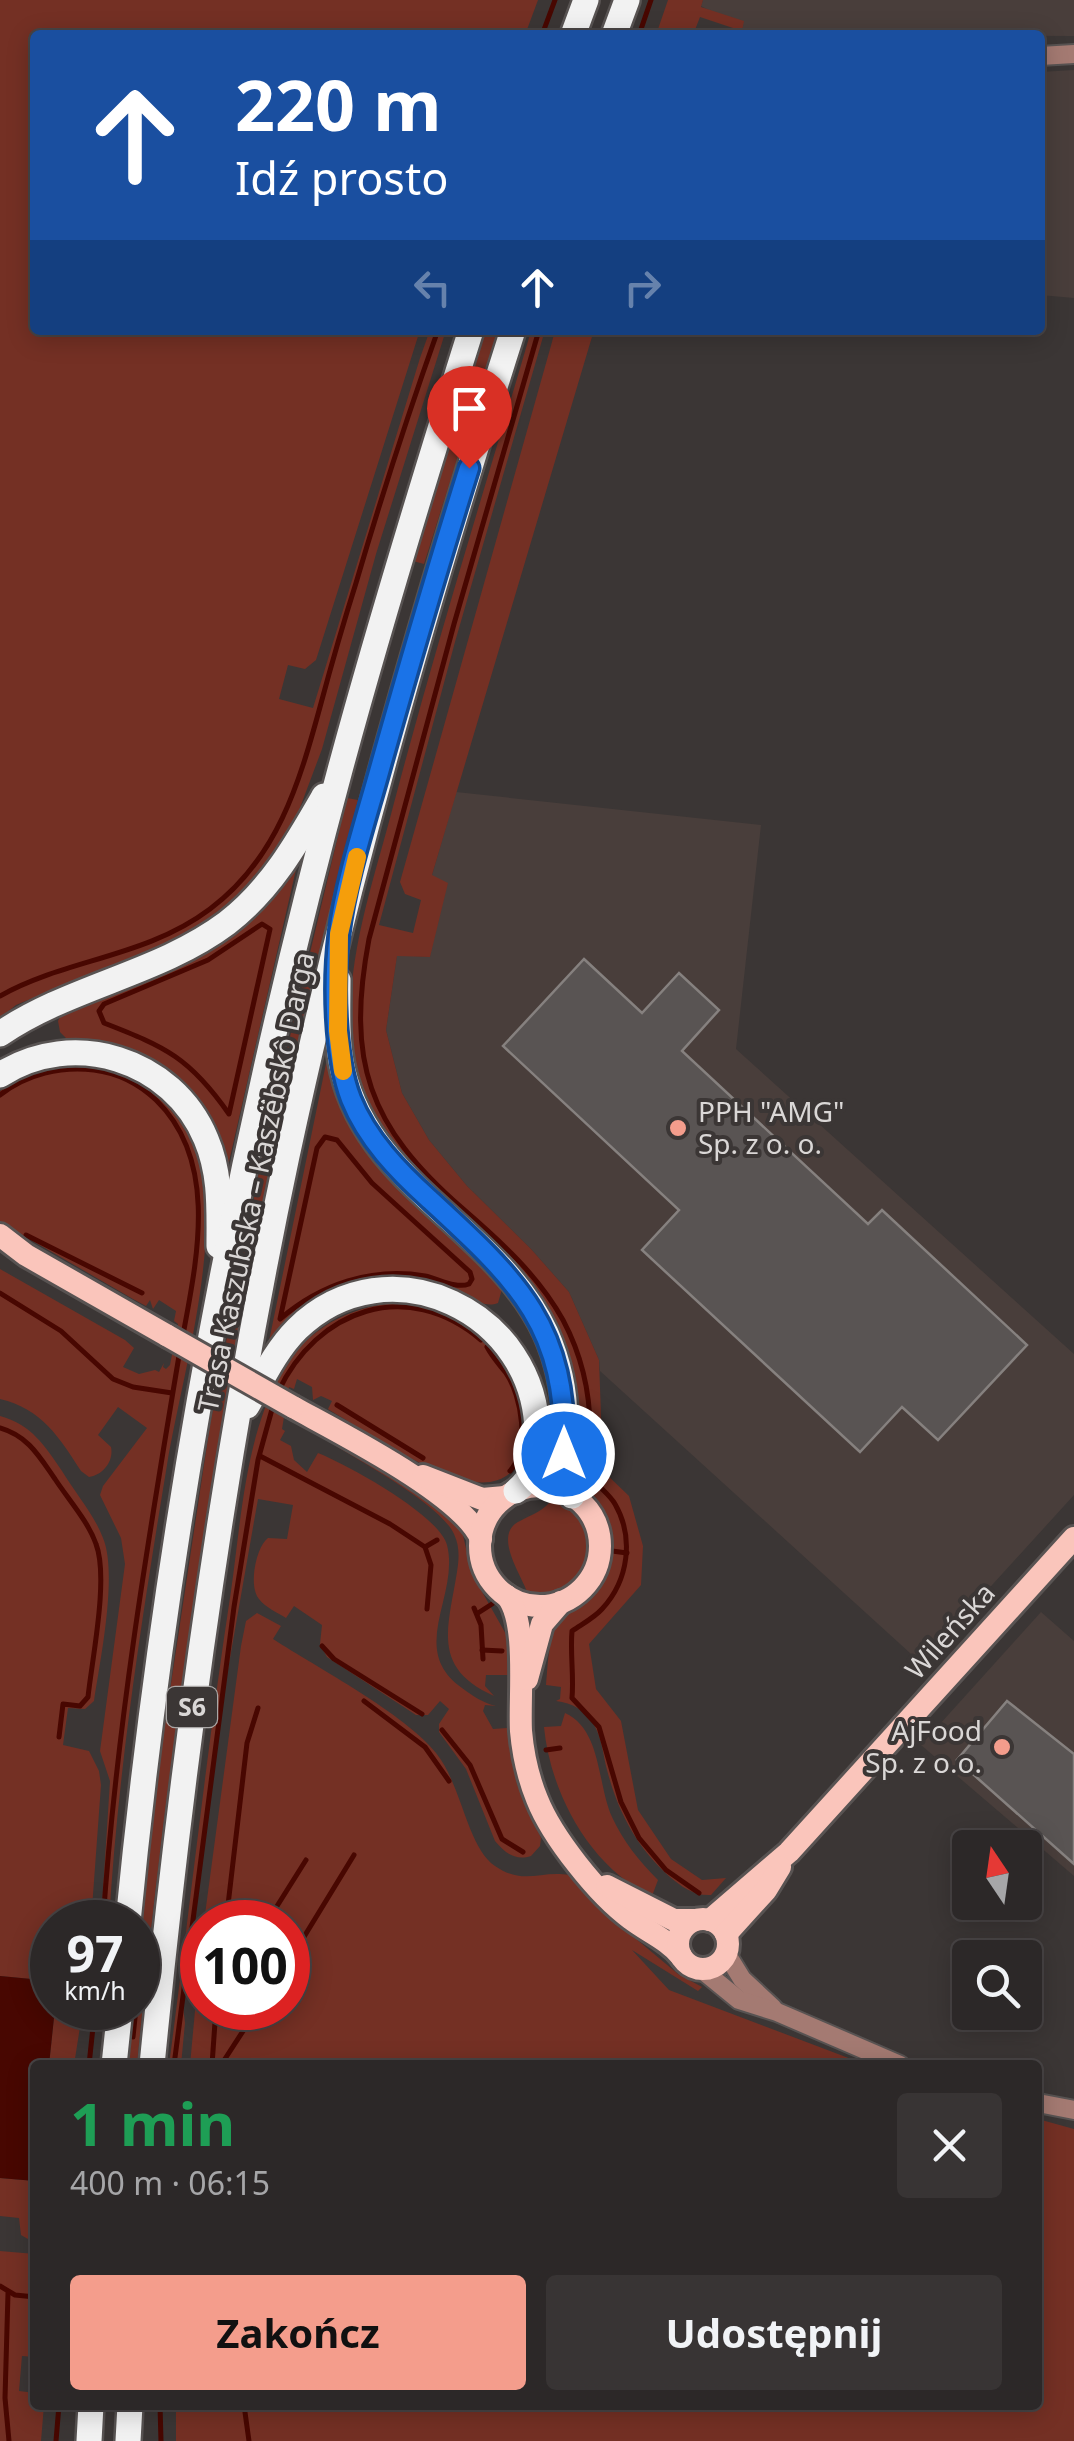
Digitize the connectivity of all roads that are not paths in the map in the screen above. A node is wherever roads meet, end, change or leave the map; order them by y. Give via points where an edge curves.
1 (586, 0) edge
2 (627, 0) edge
3 (575, 30) edge
4 (616, 30) edge
5 (1074, 54) edge
6 (1045, 56) edge
7 (469, 335) edge
8 (511, 335) edge
9 (340, 770) junction
10 (339, 934) junction
11 (0, 1034) edge
12 (0, 1075) edge
13 (0, 1235) edge
14 (0, 1246) edge
15 (26, 1255) junction
16 (220, 1299) junction
17 (235, 1428) junction
18 (406, 1470) junction
19 (511, 1494) junction
20 (572, 1496) junction
21 (1074, 1538) edge
22 (480, 1539) junction
23 (507, 1596) junction
24 (561, 1602) junction
25 (522, 1697) junction
26 (587, 1873) junction
27 (130, 1900) edge
28 (714, 1932) junction
29 (680, 1956) junction
30 (702, 1969) junction
31 (777, 2012) junction
32 (118, 2030) edge
33 (115, 2060) edge
34 (153, 2060) edge
35 (888, 2060) edge
36 (1042, 2104) edge
37 (1074, 2110) edge
38 (91, 2410) edge
39 (130, 2410) edge
40 (90, 2441) edge
41 (128, 2441) edge

1 - 3 highway
2 - 4 highway
5 - 6 street
7 - 9 highway, Trasa Kaszubska – Kaszëbskô Darga / S6
8 - 10 highway, Trasa Kaszubska – Kaszëbskô Darga / S6 via 437,568
9 - 11 highway via 281,868 224,925 49,1004
9 - 16 highway, Trasa Kaszubska – Kaszëbskô Darga / S6 via 278,1020
10 - 17 highway, Trasa Kaszubska – Kaszëbskô Darga / S6 via 286,1158
10 - 20 highway via 339,1053 352,1099 374,1142 492,1258 534,1311 560,1376 564,1475
12 - 16 highway via 56,1054 106,1054 138,1066 180,1097 215,1166
13 - 15 main road
14 - 15 main road
15 - 18 main road, bridge
16 - 27 highway, Trasa Kaszubska – Kaszëbskô Darga / S6 via 178,1532
17 - 19 highway via 283,1346 317,1314 366,1293 430,1295 487,1324 529,1385 537,1453 532,1475
17 - 34 highway, Trasa Kaszubska – Kaszëbskô Darga / S6 via 190,1717
18 - 19 main road via 482,1498
18 - 22 main road via 468,1518
19 - 20 main road via 542,1486
19 - 22 main road via 488,1516
20 - 24 main road via 594,1520 599,1556 590,1579
21 - 28 main road, Wileńska
22 - 23 main road via 487,1573
23 - 24 main road via 536,1606
23 - 25 main road via 519,1622
24 - 25 main road via 542,1624
25 - 26 main road via 524,1753 536,1796
26 - 28 main road via 656,1912
26 - 29 main road
28 - 29 main road via 686,1925 678,1939
28 - 30 main road via 716,1966
28 - 31 street via 742,1979
29 - 30 main road
30 - 31 street via 730,1994
31 - 35 street
32 - 33 highway
36 - 37 street
38 - 40 highway
39 - 41 highway

